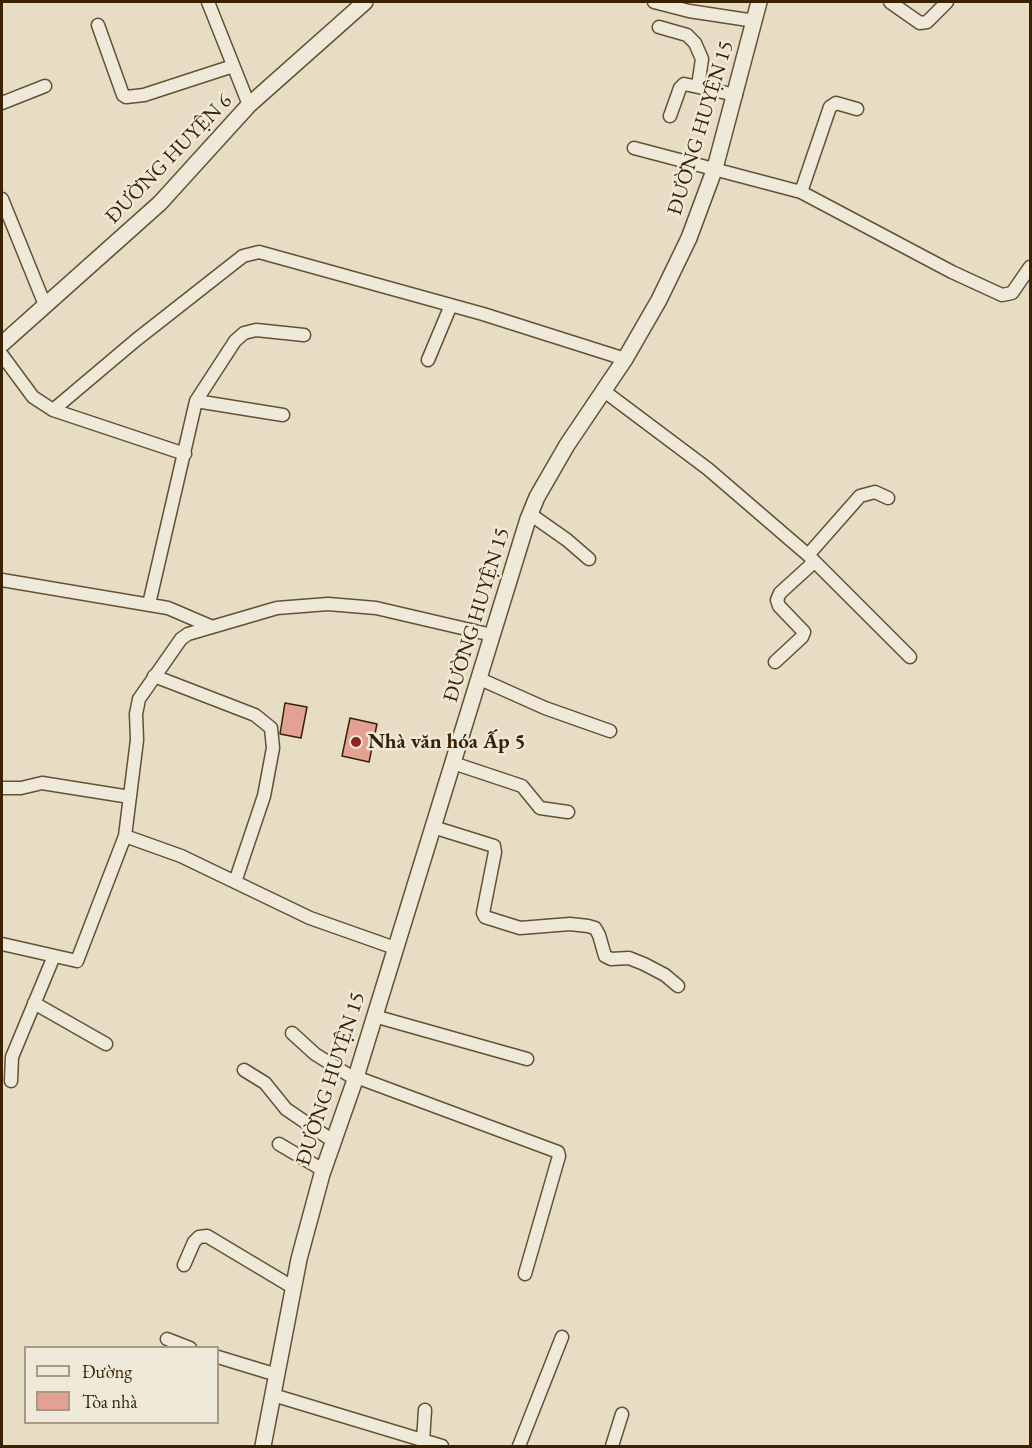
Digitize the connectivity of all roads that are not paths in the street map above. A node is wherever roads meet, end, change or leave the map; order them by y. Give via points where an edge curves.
1 (208, 2) edge
2 (365, 2) edge
3 (654, 2) edge
4 (759, 2) edge
5 (890, 2) edge
6 (947, 2) edge
7 (755, 21) junction
8 (98, 24) dead end
9 (659, 27) dead end
10 (233, 66) junction
11 (45, 86) dead end
12 (698, 86) junction
13 (736, 95) junction
14 (2, 103) edge
15 (249, 105) junction
16 (857, 110) dead end
17 (670, 116) dead end
18 (634, 148) dead end
19 (715, 168) junction
20 (801, 192) junction
21 (2, 199) edge
22 (1030, 267) edge
23 (45, 305) junction
24 (451, 305) junction
25 (304, 335) dead end
26 (2, 344) edge
27 (2, 355) edge
28 (625, 359) junction
29 (428, 360) dead end
30 (604, 391) junction
31 (196, 401) junction
32 (53, 410) junction
33 (283, 415) dead end
34 (185, 454) junction
35 (888, 498) dead end
36 (530, 514) junction
37 (589, 559) dead end
38 (810, 559) junction
39 (2, 580) edge
40 (149, 604) junction
41 (210, 626) junction
42 (492, 635) junction
43 (910, 657) dead end
44 (775, 662) dead end
45 (154, 676) junction
46 (480, 679) junction
47 (610, 731) dead end
48 (453, 763) junction
49 (2, 788) edge
50 (130, 798) junction
51 (568, 812) dead end
52 (433, 827) junction
53 (125, 836) junction
54 (236, 882) junction
55 (2, 944) edge
56 (395, 948) junction
57 (54, 956) junction
58 (678, 986) dead end
59 (34, 1003) junction
60 (374, 1016) junction
61 (292, 1033) dead end
62 (106, 1044) dead end
63 (526, 1059) dead end
64 (244, 1070) dead end
65 (355, 1078) junction
66 (11, 1081) dead end
67 (333, 1141) junction
68 (279, 1144) dead end
69 (323, 1170) junction
70 (184, 1265) dead end
71 (525, 1274) dead end
72 (294, 1288) junction
73 (562, 1337) dead end
74 (167, 1339) dead end
75 (187, 1346) edge
76 (219, 1357) edge
77 (277, 1375) junction
78 (273, 1395) junction
79 (425, 1410) dead end
80 (622, 1414) dead end
81 (423, 1441) junction
82 (263, 1446) edge
83 (440, 1446) edge
84 (519, 1446) edge
85 (612, 1446) edge

1 - 10 street
2 - 15 street, ĐƯỜNG HUYỆN 6
3 - 7 street
4 - 7 street, ĐƯỜNG HUYỆN 15
5 - 6 street via 920,23 927,22
7 - 13 street, ĐƯỜNG HUYỆN 15
8 - 10 street via 126,97 144,95
9 - 12 street via 687,35 696,43 702,59
10 - 15 street
11 - 14 street
12 - 13 street
12 - 17 street via 684,84 680,88
13 - 19 street, ĐƯỜNG HUYỆN 15
15 - 23 street, ĐƯỜNG HUYỆN 6 via 160,203
16 - 20 street via 836,103 830,107
18 - 19 street
19 - 20 street
19 - 28 street, ĐƯỜNG HUYỆN 15 via 689,238
20 - 22 street via 1002,295 1012,293
21 - 23 street
23 - 26 street, ĐƯỜNG HUYỆN 6
24 - 28 street
24 - 29 street
24 - 32 street via 252,252 135,340
25 - 31 street via 256,330 244,333
27 - 32 street via 33,397
28 - 30 street, ĐƯỜNG HUYỆN 15
30 - 36 street, ĐƯỜNG HUYỆN 15 via 567,445
30 - 38 street via 708,468
31 - 33 street
31 - 34 street
32 - 34 street
34 - 40 street
35 - 38 street via 875,492 860,496
36 - 37 street
36 - 42 street, ĐƯỜNG HUYỆN 15
38 - 43 street
38 - 44 street via 777,600 804,632
39 - 40 street
40 - 41 street via 184,613
41 - 42 street via 276,608 328,604 376,609
41 - 45 street via 181,639
42 - 46 street, ĐƯỜNG HUYỆN 15
45 - 50 street via 139,699 136,714
45 - 54 street via 255,715 271,728 273,748 264,796
46 - 47 street
46 - 48 street, ĐƯỜNG HUYỆN 15
48 - 51 street via 522,786 540,808
48 - 52 street, ĐƯỜNG HUYỆN 15
49 - 50 street via 42,783
50 - 53 street
52 - 56 street, ĐƯỜNG HUYỆN 15
52 - 58 street via 494,846 485,917 520,928 595,928 605,956 644,964
53 - 54 street
53 - 57 street via 79,958 73,961
54 - 56 street via 310,918
55 - 57 street
56 - 60 street, ĐƯỜNG HUYỆN 15
57 - 59 street
59 - 62 street
59 - 66 street via 9,1067
60 - 63 street
60 - 65 street, ĐƯỜNG HUYỆN 15
61 - 65 street via 315,1054
64 - 67 street via 265,1083 286,1109
65 - 67 street, ĐƯỜNG HUYỆN 15
65 - 71 street via 558,1152
67 - 69 street, ĐƯỜNG HUYỆN 15
68 - 69 street
69 - 72 street, ĐƯỜNG HUYỆN 15
70 - 72 street via 194,1242 207,1236
72 - 77 street, ĐƯỜNG HUYỆN 15
73 - 84 street
74 - 75 street
76 - 77 street
77 - 78 street, ĐƯỜNG HUYỆN 15
78 - 81 street
78 - 82 street, ĐƯỜNG HUYỆN 15
79 - 81 street
80 - 85 street
81 - 83 street

